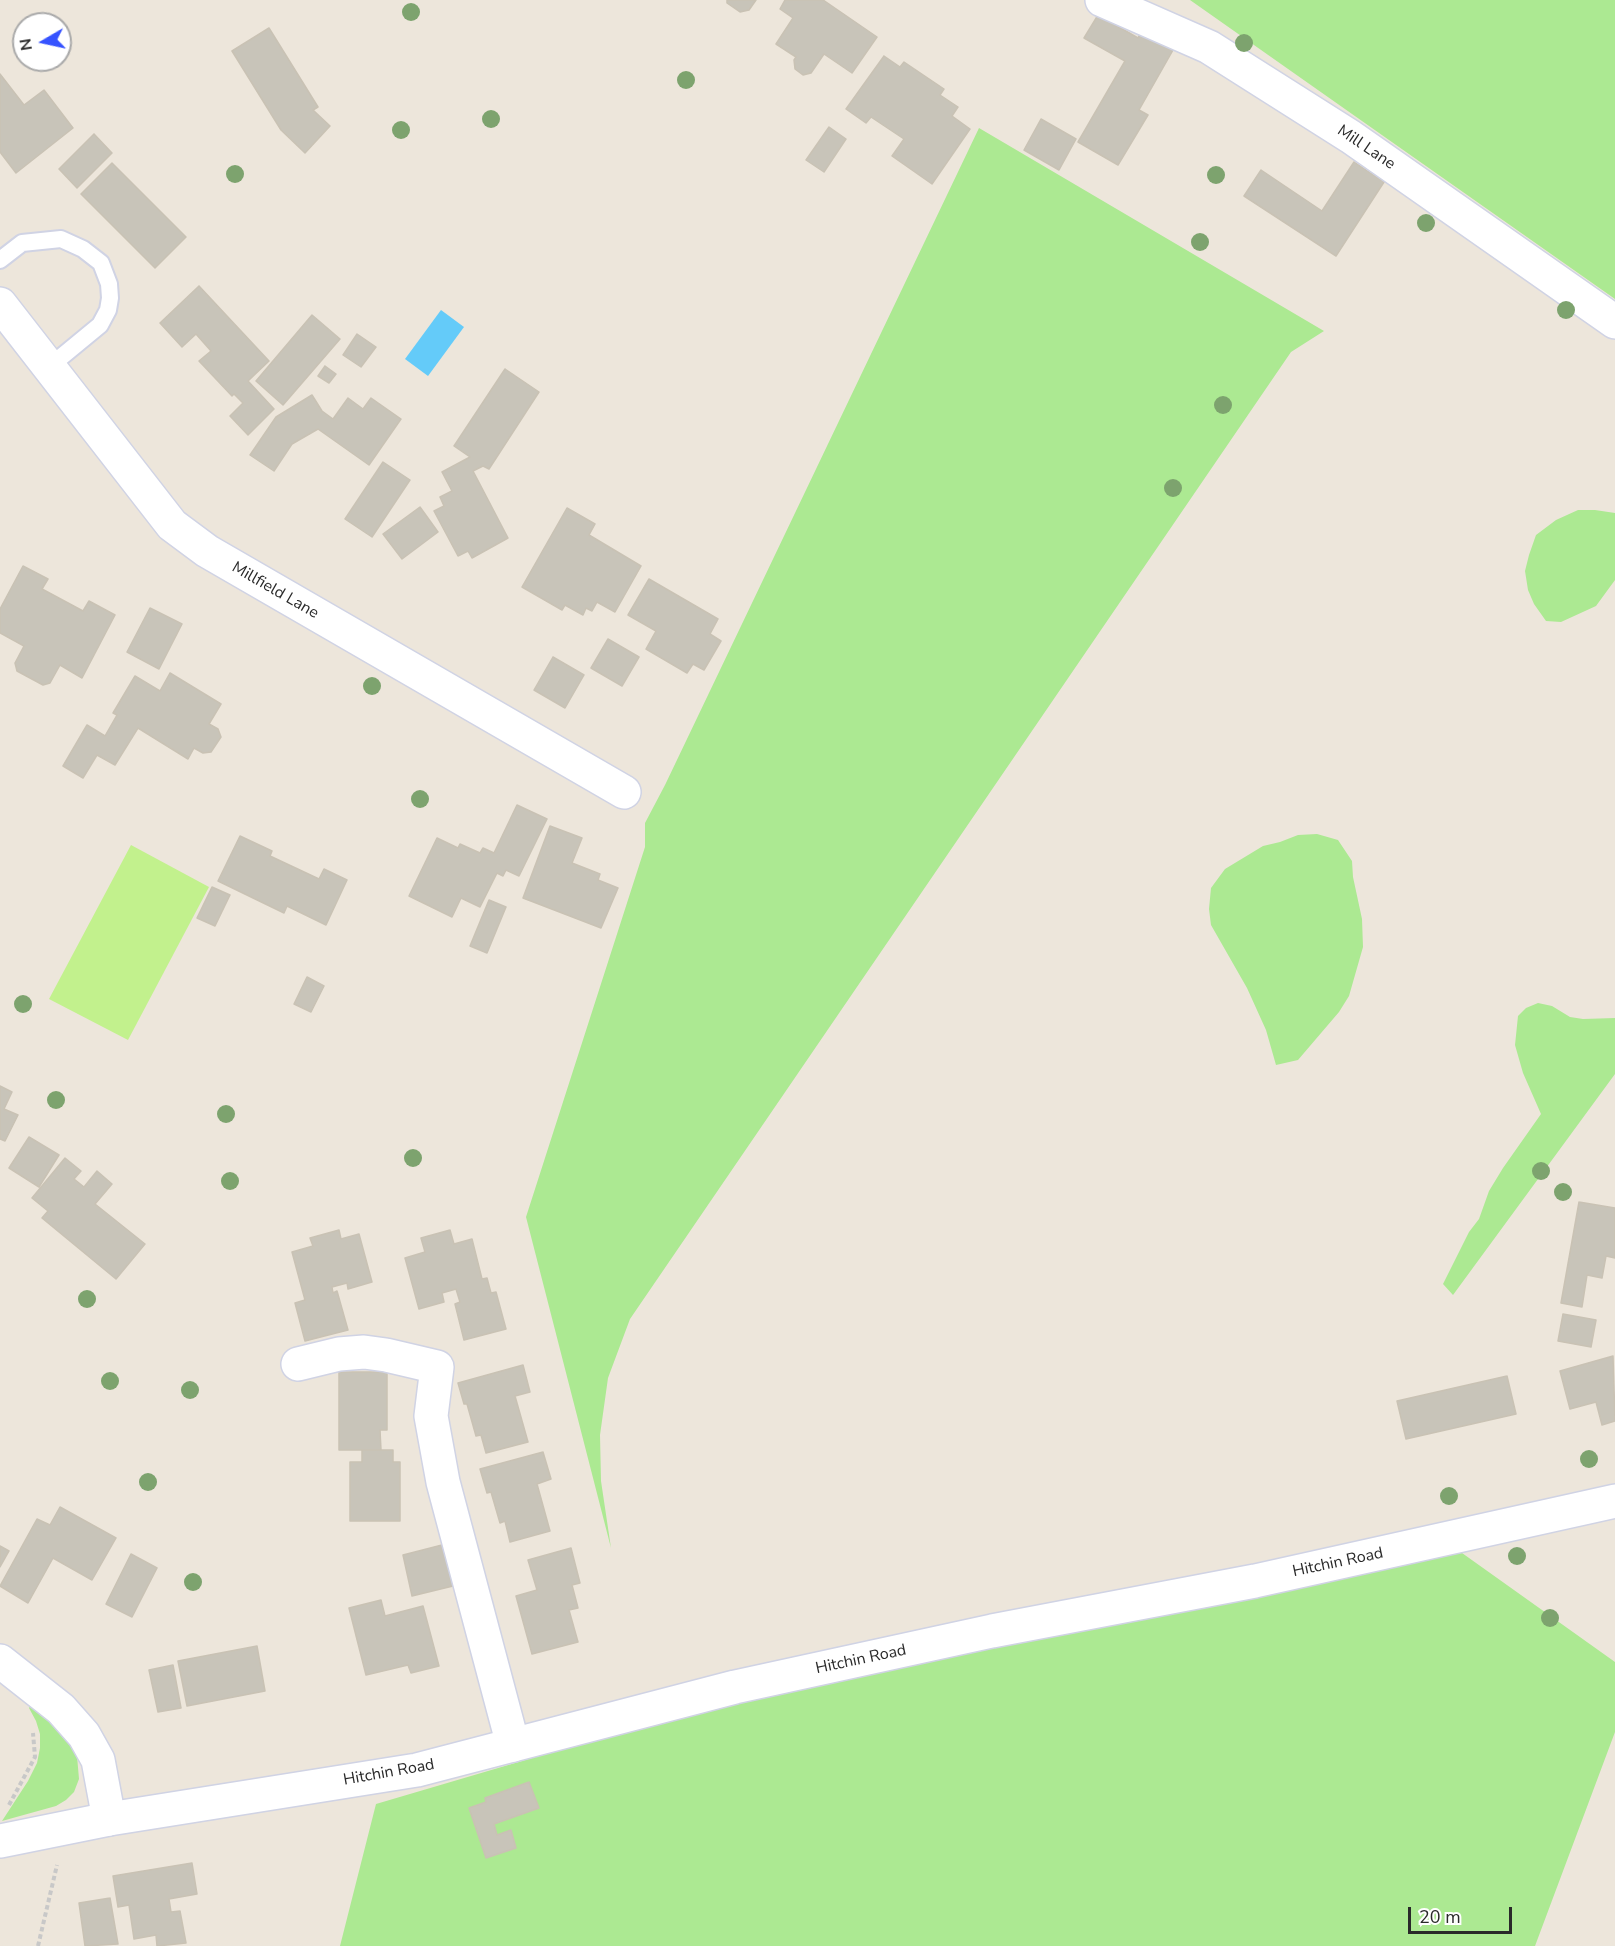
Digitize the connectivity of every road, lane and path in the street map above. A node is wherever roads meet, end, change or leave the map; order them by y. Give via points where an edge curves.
1 (1102, 0) edge
2 (0, 260) edge
3 (0, 304) edge
4 (1615, 322) edge
5 (49, 367) junction
6 (624, 792) dead end
7 (298, 1364) dead end
8 (1615, 1501) edge
9 (0, 1662) edge
10 (32, 1727) dead end
11 (513, 1745) junction
12 (109, 1819) junction
13 (2, 1827) edge
14 (60, 1828) junction
15 (38, 1946) edge

1 - 4 street, Mill Lane via 1209,47 1350,137
2 - 5 lane via 22,243 61,239 101,263 109,284 108,310 100,325
3 - 5 street, Millfield Lane
5 - 6 street, Millfield Lane via 177,529 207,551
7 - 11 street via 364,1352 437,1367 431,1416 440,1471
8 - 11 street, Hitchin Road via 1255,1581 992,1631 735,1687
9 - 12 street via 61,1709 84,1735 98,1760
10 - 13 path via 35,1757
11 - 12 street, Hitchin Road via 417,1770
12 - 14 street, Hitchin Road
13 - 14 street, Hitchin Road
14 - 15 path via 57,1863

